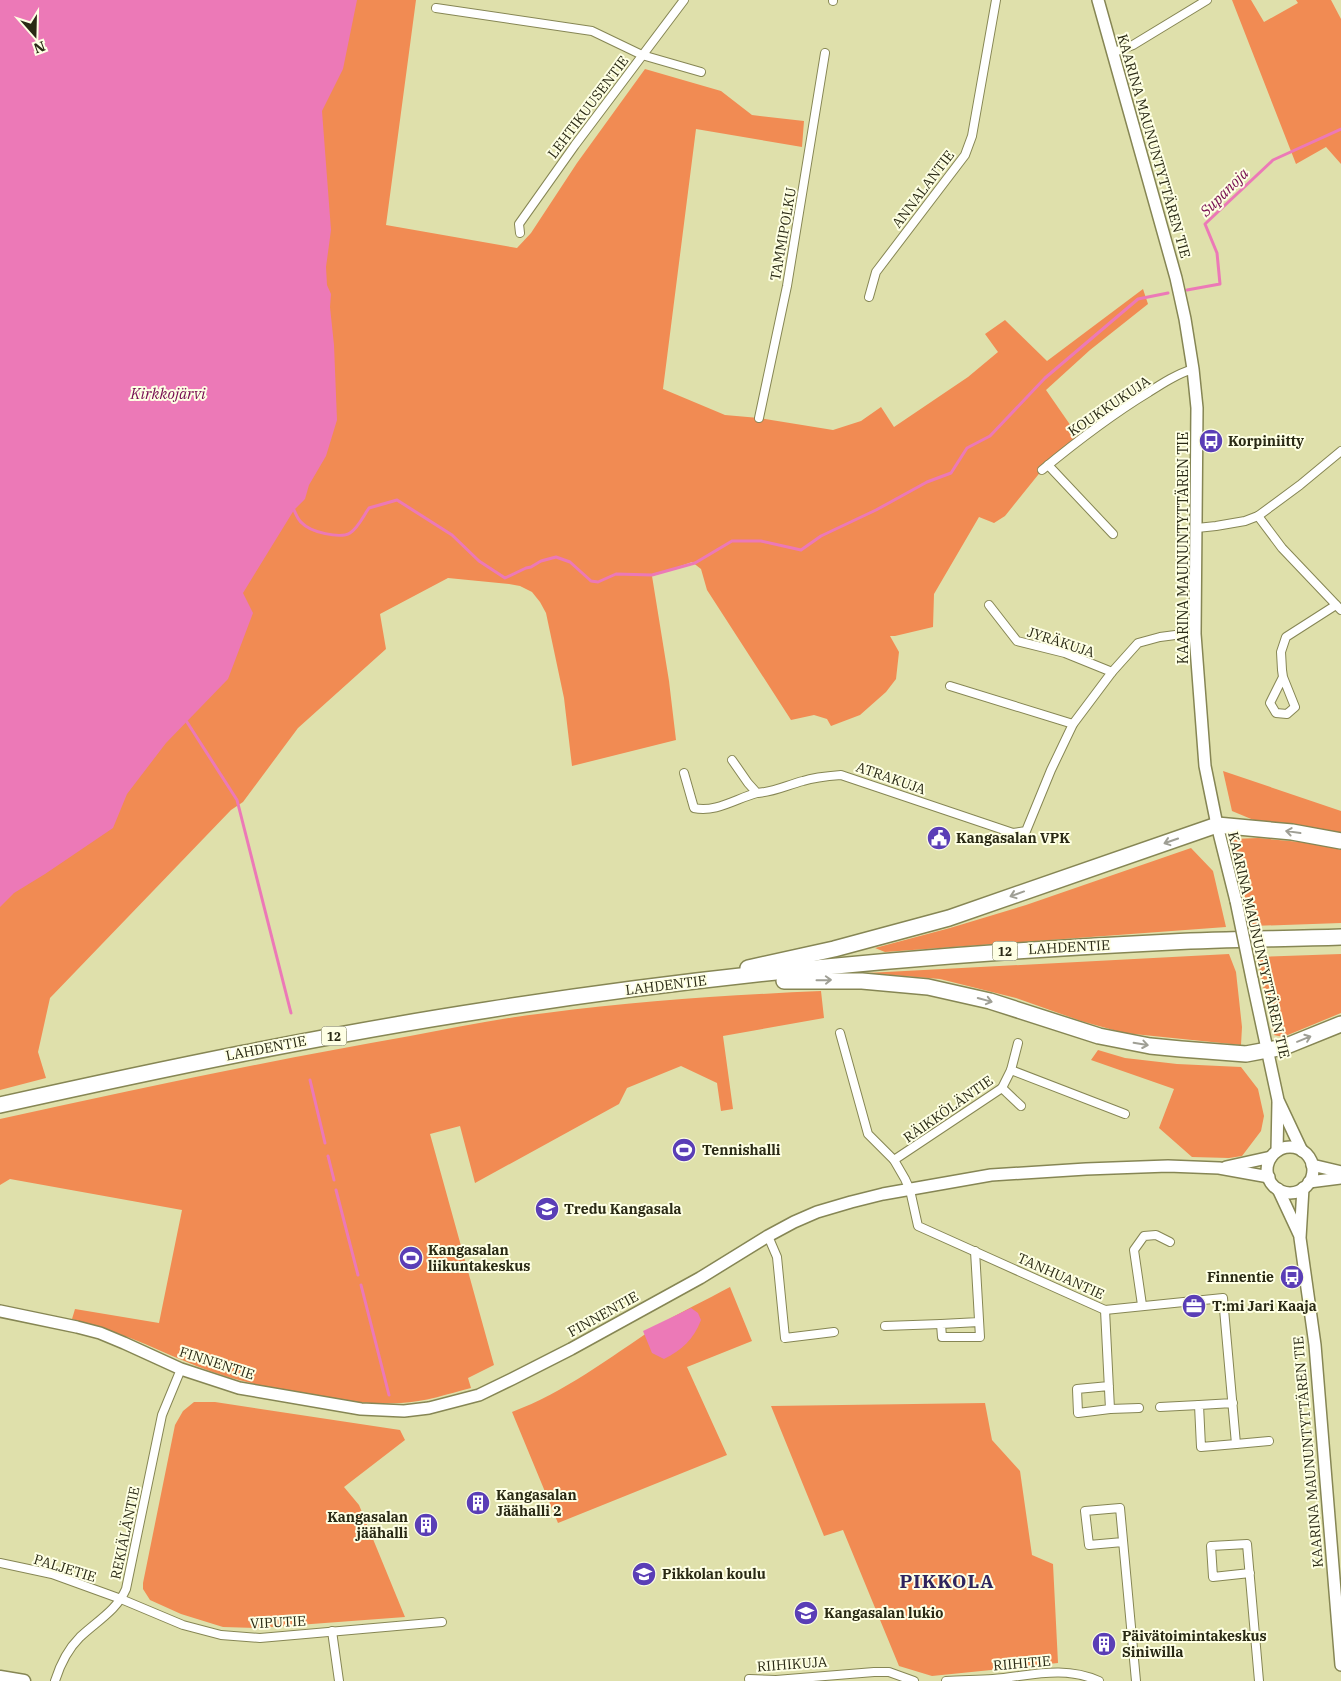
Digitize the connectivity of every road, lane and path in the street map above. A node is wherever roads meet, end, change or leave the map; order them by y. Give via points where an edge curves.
1 (684, 0) edge
2 (996, 0) edge
3 (1098, 0) edge
4 (1207, 0) edge
5 (436, 8) dead end
6 (1112, 52) junction
7 (825, 53) dead end
8 (642, 55) junction
9 (701, 72) dead end
10 (520, 233) dead end
11 (869, 297) dead end
12 (1193, 369) junction
13 (759, 418) dead end
14 (1341, 451) edge
15 (1258, 516) junction
16 (1197, 528) junction
17 (1113, 534) dead end
18 (989, 605) dead end
19 (1338, 608) edge
20 (1195, 634) junction
21 (1112, 672) junction
22 (1283, 678) dead end
23 (950, 686) dead end
24 (1074, 724) junction
25 (732, 760) dead end
26 (684, 773) dead end
27 (758, 793) junction
28 (1217, 826) junction
29 (1341, 841) edge
30 (1341, 937) edge
31 (670, 984) junction
32 (1341, 1024) edge
33 (840, 1033) dead end
34 (1018, 1043) dead end
35 (1267, 1050) junction
36 (1011, 1070) junction
37 (1002, 1088) junction
38 (1278, 1100) junction
39 (0, 1105) edge
40 (1021, 1106) dead end
41 (1125, 1114) dead end
42 (1302, 1150) junction
43 (1274, 1154) junction
44 (894, 1160) junction
45 (1312, 1165) junction
46 (1219, 1168) junction
47 (1341, 1172) edge
48 (1269, 1177) junction
49 (1341, 1178) edge
50 (1306, 1185) junction
51 (1278, 1189) junction
52 (910, 1190) junction
53 (768, 1236) junction
54 (1300, 1238) junction
55 (1170, 1242) dead end
56 (975, 1251) junction
57 (1142, 1305) junction
58 (1105, 1310) junction
59 (0, 1311) edge
60 (979, 1322) junction
61 (941, 1324) junction
62 (885, 1326) dead end
63 (834, 1332) dead end
64 (182, 1369) junction
65 (1109, 1386) junction
66 (1233, 1403) junction
67 (1199, 1405) junction
68 (1160, 1407) dead end
69 (1139, 1408) dead end
70 (1110, 1409) junction
71 (1269, 1442) dead end
72 (1236, 1444) junction
73 (1123, 1542) junction
74 (0, 1563) edge
75 (1250, 1573) junction
76 (121, 1600) junction
77 (442, 1622) dead end
78 (332, 1631) junction
79 (1341, 1665) edge
80 (1046, 1672) junction
81 (0, 1677) edge
82 (749, 1680) dead end
83 (24, 1681) edge
84 (55, 1681) edge
85 (339, 1681) edge
86 (914, 1681) edge
87 (946, 1681) edge
88 (1046, 1681) edge
89 (1099, 1681) edge
90 (1136, 1681) edge
91 (1259, 1681) edge

1 - 8 street, LEHTIKUUSENTIE
2 - 11 street, ANNALANTIE via 972,136 965,155 876,272
3 - 6 main road, KAARINA MAUNUNTYTTÄREN TIE
4 - 6 street via 1133,45
5 - 8 street via 592,31
6 - 12 main road, KAARINA MAUNUNTYTTÄREN TIE via 1176,278
7 - 13 street, TAMMIPOLKU via 786,286
8 - 9 street
8 - 10 street, LEHTIKUUSENTIE via 519,224
12 - 16 main road, KAARINA MAUNUNTYTTÄREN TIE via 1197,408
12 - 17 street, KOUKKUKUJA via 1092,429 1045,467
14 - 15 street
15 - 16 street via 1245,522
15 - 19 street via 1282,548
16 - 20 main road, KAARINA MAUNUNTYTTÄREN TIE
18 - 21 street, JYRÄKUJA via 1017,641 1065,653
19 - 22 street via 1286,637 1281,652
20 - 21 street via 1160,636 1138,643
20 - 28 main road, KAARINA MAUNUNTYTTÄREN TIE via 1205,766
21 - 24 street
23 - 24 street
24 - 27 street, ATRAKUJA via 1050,770 1026,831 1013,834 841,775 823,776
25 - 27 street
26 - 27 street, ATRAKUJA via 694,808 702,810 724,806
29 -> 28 highway via 1292,832
28 -> 31 highway via 949,918 834,949
28 - 35 main road, KAARINA MAUNUNTYTTÄREN TIE, bridge
30 - 31 highway, LAHDENTIE / 12 via 1175,941 1028,950 914,958
31 -> 35 highway via 829,980 895,983 967,995 1123,1042 1246,1054
31 - 39 highway, LAHDENTIE / 12 via 282,1045
35 -> 32 highway via 1284,1047
33 - 44 street via 868,1134
34 - 36 street, RÄIKKÖLÄNTIE
35 - 38 main road, KAARINA MAUNUNTYTTÄREN TIE
36 - 37 street, RÄIKKÖLÄNTIE
36 - 41 street
37 - 40 street
37 - 44 street, RÄIKKÖLÄNTIE
38 - 42 main road, KAARINA MAUNUNTYTTÄREN TIE
38 - 43 main road, KAARINA MAUNUNTYTTÄREN TIE
42 - 43 main road via 1290,1147
42 - 45 main road
43 - 46 main road, FINNENTIE
43 - 48 main road via 1268,1164
44 - 52 street
45 - 47 main road
45 - 50 main road via 1313,1171
46 - 48 main road, FINNENTIE
46 - 52 main road, FINNENTIE via 1168,1166 991,1175
48 - 51 main road
49 - 50 main road
50 - 51 main road via 1290,1192
50 - 54 main road, KAARINA MAUNUNTYTTÄREN TIE
51 - 54 main road, KAARINA MAUNUNTYTTÄREN TIE
52 - 53 main road, FINNENTIE via 817,1212
52 - 56 street, TANHUANTIE via 918,1226
53 - 63 street via 777,1257 785,1338
53 - 64 main road, FINNENTIE via 700,1278 539,1366 479,1395 429,1408 404,1411 361,1409 239,1388
54 - 79 main road, KAARINA MAUNUNTYTTÄREN TIE via 1315,1345
55 - 57 street via 1156,1235 1144,1236 1134,1250
56 - 58 street, TANHUANTIE
56 - 60 street
57 - 58 street, TANHUANTIE
57 - 66 street, TANHUANTIE via 1223,1298
58 - 65 street
59 - 64 main road, FINNENTIE via 100,1333
60 - 61 street
60 - 61 street via 980,1337 942,1338
61 - 62 street
64 - 76 street, REKIÄLÄNTIE via 162,1415 128,1580
65 - 70 street
65 - 70 street via 1077,1389 1078,1413
66 - 67 street
66 - 72 street, TANHUANTIE
67 - 68 street
67 - 72 street via 1201,1447
69 - 70 street
71 - 72 street
73 - 73 street via 1089,1545 1085,1511 1120,1508
73 - 90 street
74 - 76 street, PALJETIE via 52,1574
75 - 75 street via 1214,1577 1211,1546 1247,1544
75 - 91 street
76 - 78 street, VIPUTIE via 183,1625 221,1634 260,1638
76 - 84 street, REKIÄLÄNTIE via 79,1638 59,1667
77 - 78 street, VIPUTIE
78 - 85 street
80 - 87 street, RIIHITIE
80 - 88 street
80 - 89 street, RIIHITIE via 1069,1672
81 - 83 main road
82 - 86 street, RIIHIKUJA via 889,1672

